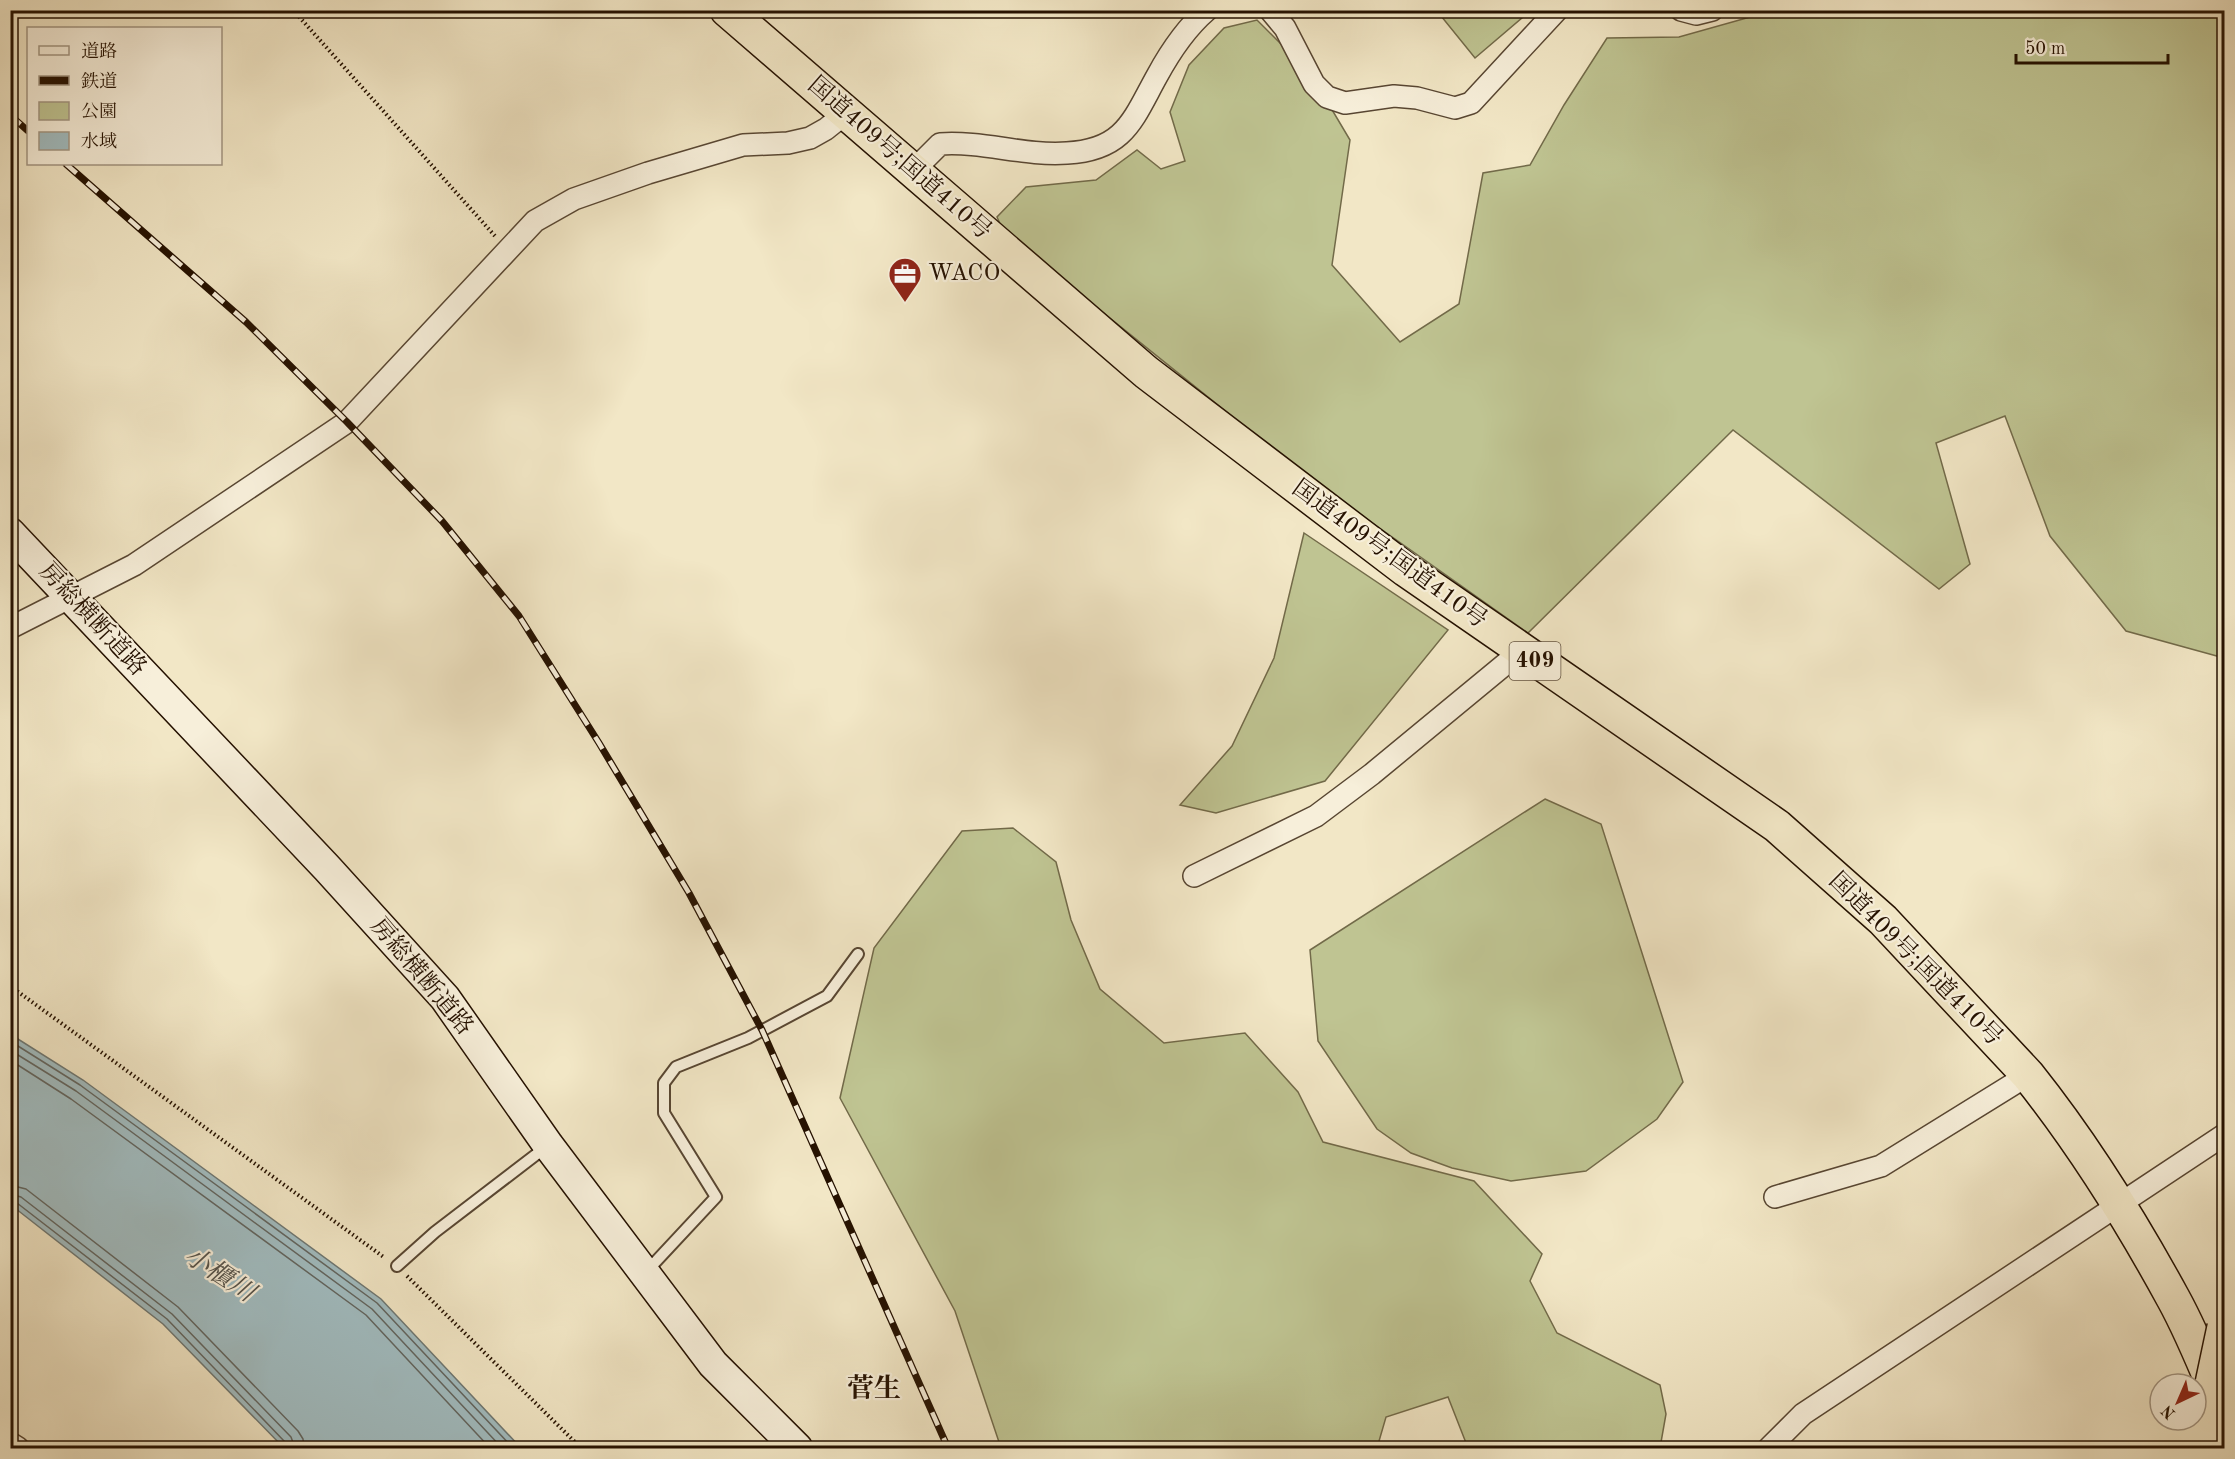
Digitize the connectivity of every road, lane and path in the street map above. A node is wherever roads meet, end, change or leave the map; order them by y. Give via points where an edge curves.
1 (293, 10) edge
2 (727, 10) edge
3 (1207, 10) edge
4 (1270, 10) edge
5 (1557, 10) edge
6 (1681, 10) edge
7 (1712, 10) edge
8 (846, 113) junction
9 (913, 171) junction
10 (508, 250) junction
11 (10, 533) edge
12 (70, 598) junction
13 (10, 628) edge
14 (1521, 651) junction
15 (1194, 876) dead end
16 (858, 954) dead end
17 (10, 986) edge
18 (2028, 1075) junction
19 (2224, 1135) edge
20 (548, 1145) junction
21 (1775, 1197) dead end
22 (2119, 1205) junction
23 (397, 1266) junction
24 (645, 1273) junction
25 (2224, 1327) edge
26 (2193, 1372) edge
27 (2208, 1430) edge
28 (10, 1443) edge
29 (18, 1449) edge
30 (581, 1449) edge
31 (797, 1449) edge
32 (1768, 1449) edge

1 - 10 path
2 - 8 highway, 国道409号;国道410号 / 409
3 - 9 street via 1188,28 1137,117 1123,133 1101,146 1043,154 959,142 940,144
4 - 5 street via 1285,28 1314,84 1327,97 1345,103 1394,96 1455,108 1471,103
6 - 7 street via 1696,14
8 - 9 highway, 国道409号;国道410号 / 409
8 - 10 street via 810,138 743,145 648,172 574,199 535,221
9 - 14 highway, 国道409号;国道410号 / 409 via 1146,372 1406,570
10 - 12 street via 347,422 135,565
11 - 12 street, 房総横断道路
12 - 13 street
12 - 20 street, 房総横断道路 via 445,998
14 - 15 street via 1316,816
14 - 18 highway, 国道409号;国道410号 / 409 via 1777,826 1883,920
16 - 24 lane via 827,996 748,1038 676,1067 664,1083 663,1113 716,1197
17 - 23 path
18 - 21 street via 1881,1166
18 - 22 highway, 国道409号;国道410号 / 409
19 - 22 street
20 - 23 lane
20 - 24 street, 房総横断道路
22 - 26 highway, 国道409号;国道410号 / 409 via 2174,1300
22 - 32 street via 1803,1414
23 - 30 path
24 - 31 street, 房総横断道路 via 713,1364
25 - 27 highway, bridge
28 - 29 street

